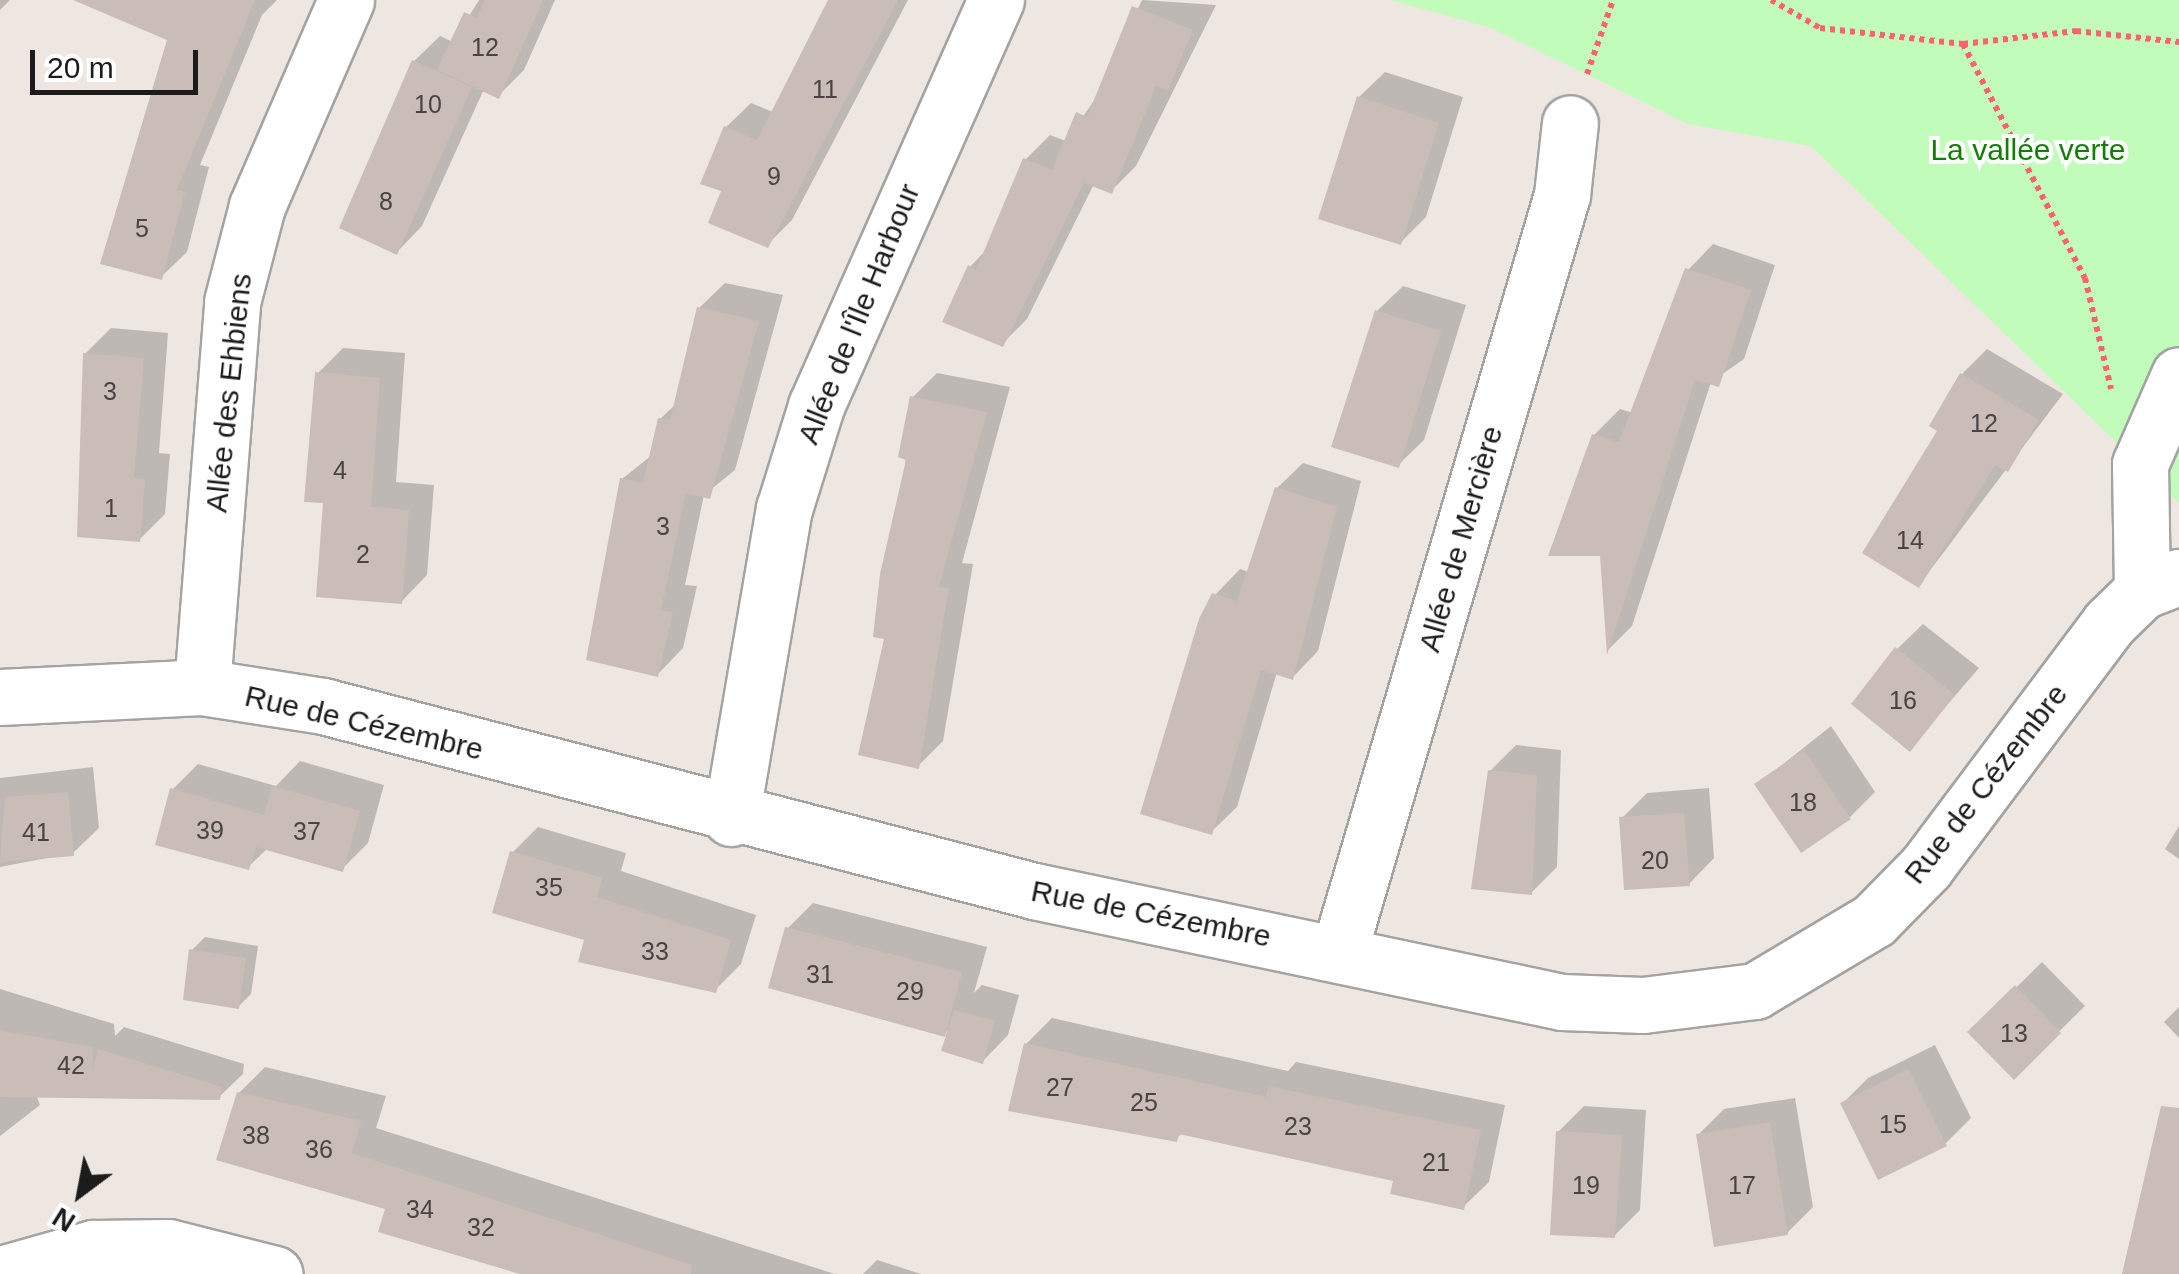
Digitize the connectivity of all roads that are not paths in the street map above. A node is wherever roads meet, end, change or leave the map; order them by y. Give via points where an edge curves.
1 (346, 0) edge
2 (996, 0) edge
3 (1570, 122) road end
4 (2179, 374) edge
5 (2160, 584) edge
6 (202, 686) junction
7 (0, 698) edge
8 (731, 818) junction
9 (1339, 952) junction
10 (1, 1274) edge
11 (276, 1274) edge

1 - 6 street, Allée des Ehbiens via 257,206 232,302
2 - 8 street, Allée de l'Île Harbour via 816,406 784,508
3 - 9 street, Allée de Mercière via 1562,195
4 - 5 street, Rue de Cézembre via 2140,464
5 - 9 street, Rue de Cézembre via 1926,867 1874,920 1755,992 1642,1005 1562,1002
6 - 7 street, Rue de Cézembre
6 - 8 street, Rue de Cézembre via 323,706
8 - 9 street, Rue de Cézembre
10 - 11 street via 93,1248 168,1247

